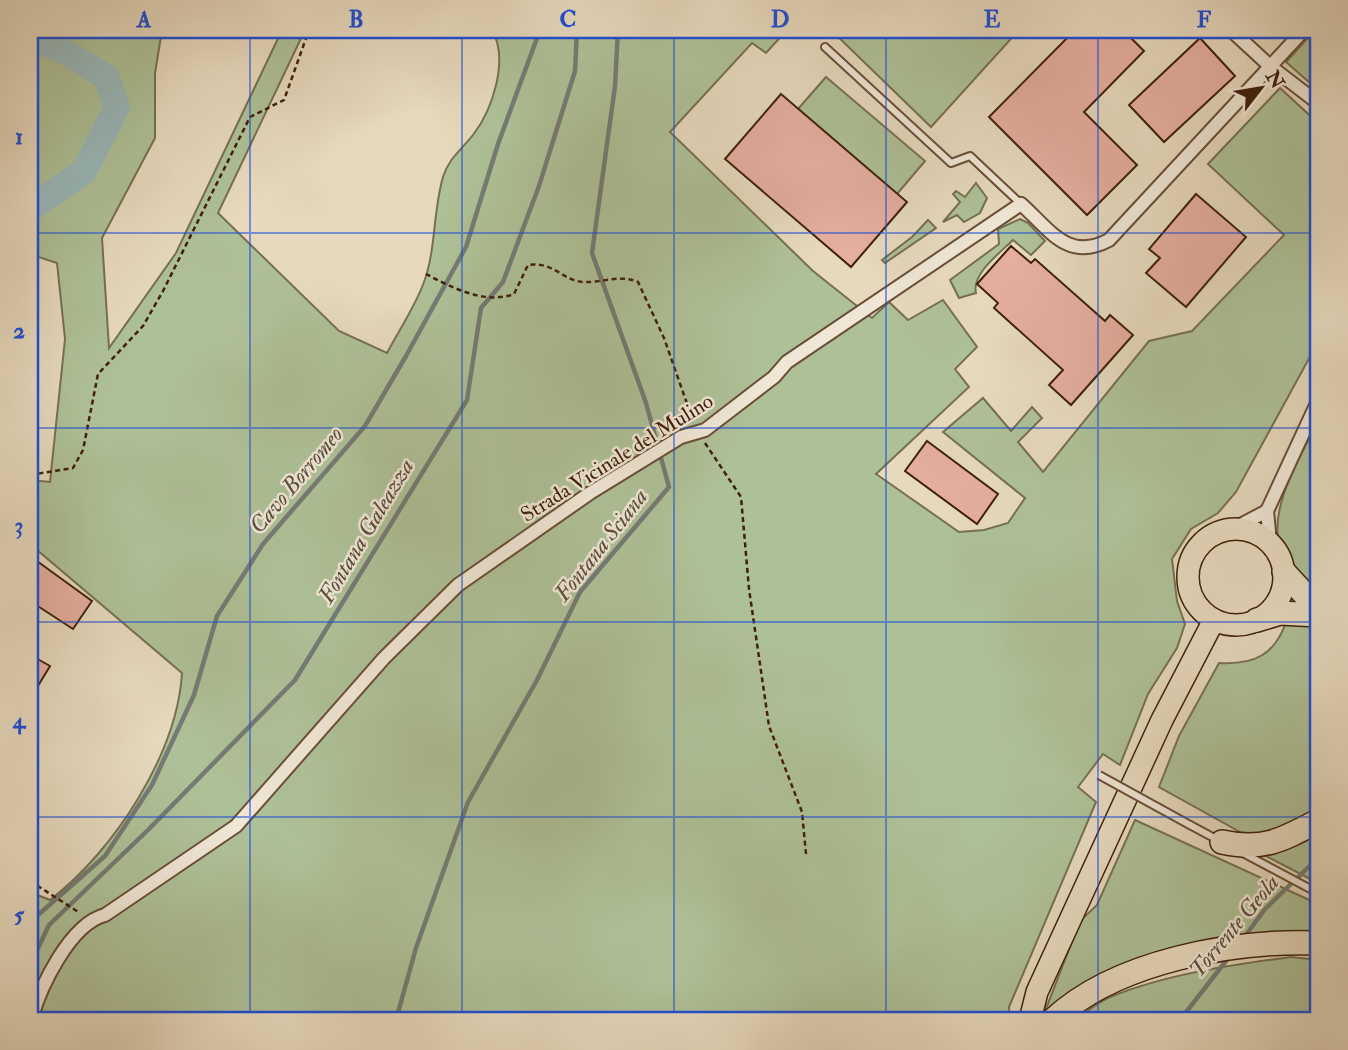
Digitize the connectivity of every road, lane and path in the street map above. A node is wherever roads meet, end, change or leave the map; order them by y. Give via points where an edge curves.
1 (309, 30) edge
2 (1231, 30) edge
3 (1304, 30) edge
4 (825, 47) dead end
5 (1270, 66) junction
6 (1318, 103) edge
7 (1021, 204) junction
8 (426, 274) dead end
9 (1318, 401) edge
10 (697, 430) junction
11 (30, 475) edge
12 (1267, 511) junction
13 (1233, 528) junction
14 (1269, 542) junction
15 (1284, 572) junction
16 (1318, 609) edge
17 (1318, 615) edge
18 (1214, 620) junction
19 (1257, 620) junction
20 (30, 621) edge
21 (30, 627) edge
22 (1099, 775) dead end
23 (1318, 821) edge
24 (1222, 842) junction
25 (806, 854) dead end
26 (30, 881) edge
27 (1318, 893) edge
28 (74, 911) dead end
29 (1318, 943) edge
30 (31, 1020) edge
31 (1030, 1020) edge
32 (1054, 1020) edge

1 - 11 path via 284,100 250,117 143,326 98,374 83,450 73,468
2 - 5 street
3 - 5 street
4 - 7 lane via 951,163 970,156
5 - 6 street
5 - 7 street via 1110,240 1082,250 1068,245
7 - 10 street, Strada Vicinale del Mulino via 787,362 765,385 705,430
8 - 10 path via 478,296 501,299 514,294 528,265 542,263 581,282 629,278 638,282
9 - 12 street
10 - 25 path via 741,497 769,726 802,813
10 - 30 street, Strada Vicinale del Mulino via 590,493 458,585 384,658 236,826 105,915 93,918 48,974
12 - 13 street
12 - 14 street
13 - 14 main road via 1259,534
13 - 18 main road via 1205,540 1189,567 1193,597
14 - 15 main road
15 - 16 highway
15 - 19 main road via 1278,600
17 - 19 highway via 1280,613
18 - 19 main road via 1228,624
18 - 31 main road via 1156,732 1037,992
20 - 21 path
22 - 24 lane, bridge
23 - 24 highway via 1268,845
24 - 27 lane
26 - 28 path
29 - 32 highway via 1223,951 1145,968 1103,985

